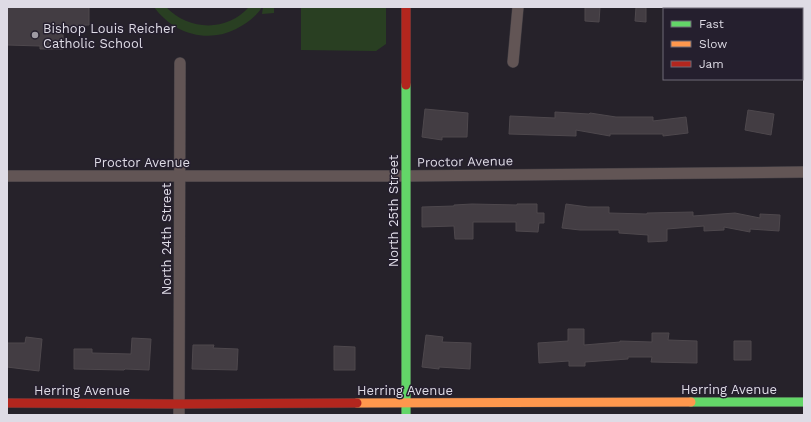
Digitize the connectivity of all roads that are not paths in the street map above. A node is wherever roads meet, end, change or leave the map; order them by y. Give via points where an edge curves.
1 (406, 7) edge
2 (518, 7) edge
3 (513, 62) dead end
4 (180, 63) dead end
5 (804, 172) edge
6 (7, 176) edge
7 (180, 176) junction
8 (406, 176) junction
9 (804, 402) edge
10 (7, 403) edge
11 (405, 404) junction
12 (179, 409) edge
13 (406, 415) edge

1 - 8 main road, North 25th Street
2 - 3 street
4 - 7 street, North 24th Street
5 - 8 street, Proctor Avenue
6 - 7 street, Proctor Avenue
7 - 8 street, Proctor Avenue
7 - 12 street, North 24th Street
8 - 11 main road, North 25th Street
9 - 11 main road, Herring Avenue
10 - 12 main road, Herring Avenue
11 - 12 main road, Herring Avenue
11 - 13 main road, North 25th Street

